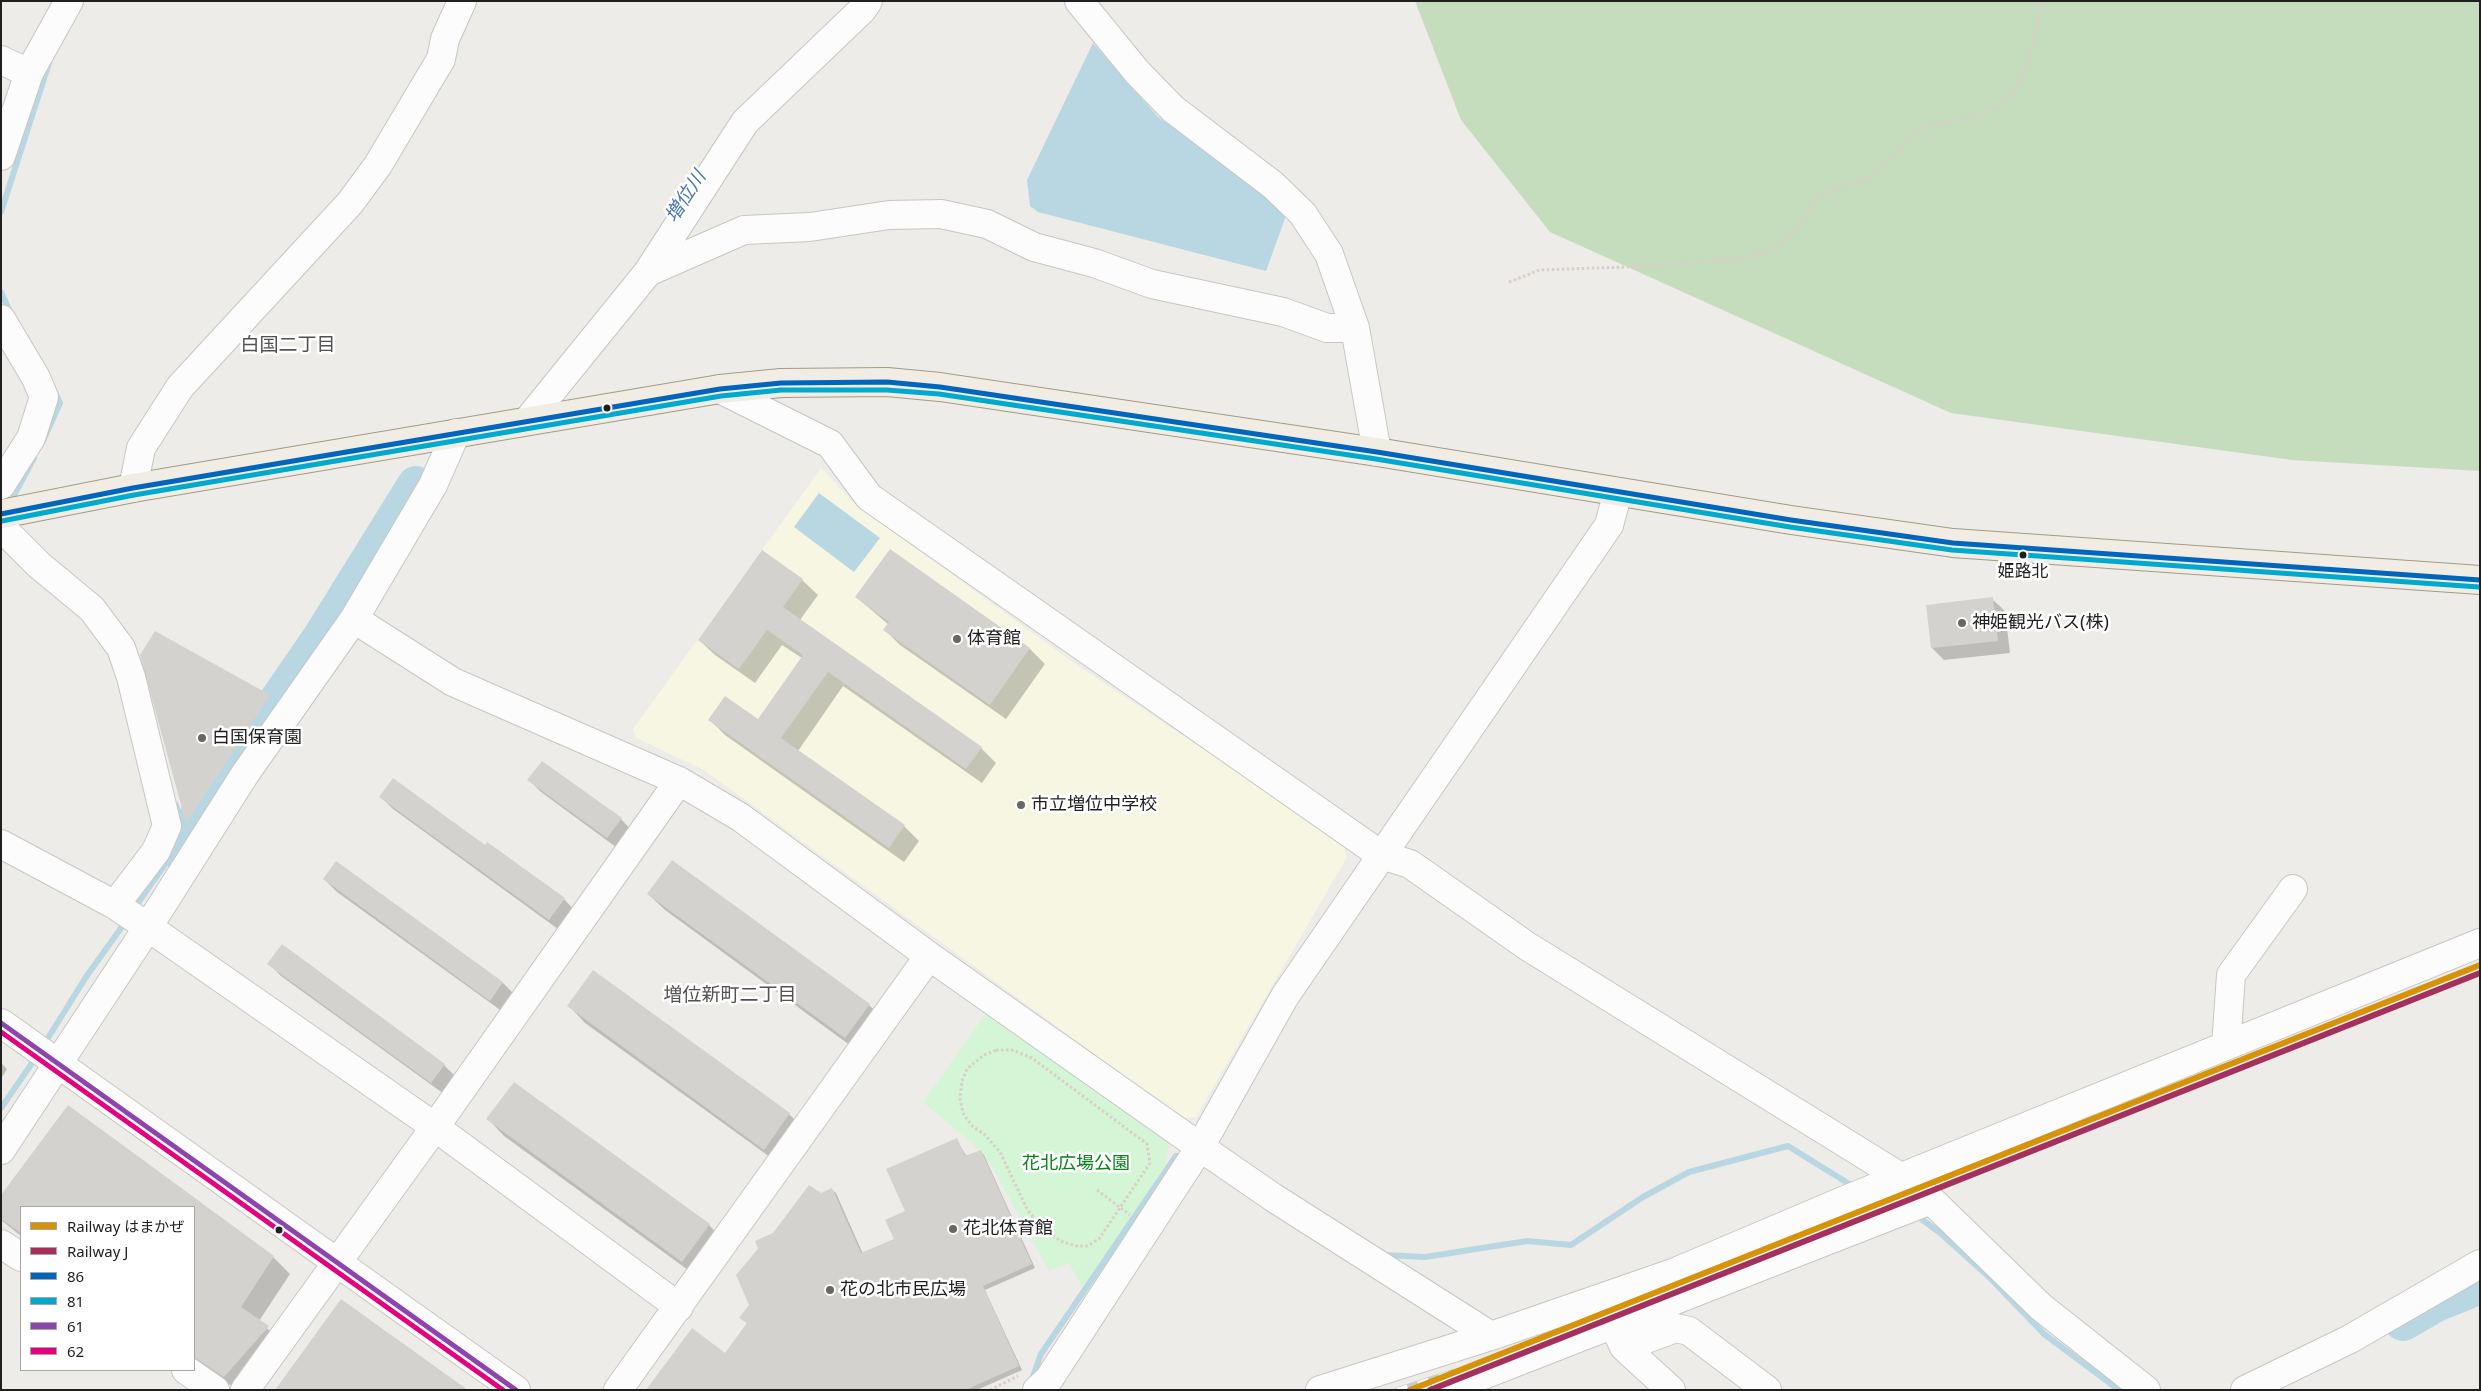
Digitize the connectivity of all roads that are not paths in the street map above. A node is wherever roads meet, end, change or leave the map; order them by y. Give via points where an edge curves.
1 (69, 1) edge
2 (462, 1) edge
3 (868, 1) edge
4 (1079, 1) edge
5 (1, 60) edge
6 (29, 74) junction
7 (1, 156) edge
8 (648, 272) junction
9 (1, 319) edge
10 (1355, 328) junction
11 (720, 388) junction
12 (528, 420) junction
13 (456, 433) junction
14 (1377, 452) junction
15 (1, 485) edge
16 (133, 488) junction
17 (1618, 492) junction
18 (1, 514) edge
19 (1, 527) edge
20 (2480, 580) edge
21 (354, 619) junction
22 (679, 781) junction
23 (1, 844) edge
24 (1381, 855) junction
25 (2293, 889) dead end
26 (115, 906) junction
27 (148, 927) junction
28 (2480, 943) edge
29 (929, 956) junction
30 (1, 1023) edge
31 (2226, 1046) junction
32 (58, 1064) junction
33 (435, 1127) junction
34 (1200, 1147) junction
35 (1, 1150) edge
36 (1902, 1178) junction
37 (1931, 1200) junction
38 (1, 1244) edge
39 (20, 1256) edge
40 (336, 1262) junction
41 (2480, 1264) edge
42 (678, 1306) junction
43 (1491, 1336) junction
44 (1619, 1336) junction
45 (187, 1371) edge
46 (215, 1390) edge
47 (245, 1390) edge
48 (516, 1390) edge
49 (618, 1390) edge
50 (1037, 1390) edge
51 (1320, 1390) edge
52 (1445, 1390) edge
53 (1671, 1390) edge
54 (1767, 1390) edge
55 (2146, 1390) edge
56 (2245, 1390) edge

1 - 6 street
2 - 16 street via 445,39 441,59 378,165 350,203 180,387 141,448
3 - 8 street via 745,122
4 - 10 street via 1137,72 1173,109 1273,185 1303,214 1329,254
5 - 6 street
6 - 7 street
8 - 10 street via 744,230 942,214 988,224 1034,247 1094,263 1152,284 1283,312 1327,328
8 - 12 street
9 - 15 street via 44,397 31,438
10 - 14 street
11 - 12 main road
11 - 14 main road via 781,383 887,382 940,387
11 - 24 street via 830,444 869,497
12 - 13 main road
13 - 16 main road
13 - 21 street via 433,484
14 - 17 main road
16 - 18 main road
17 - 20 main road via 1953,543
17 - 24 street via 1610,525
19 - 26 street via 39,565 92,609 121,648 131,677 167,826 156,851
21 - 22 street via 453,682
21 - 27 street via 245,774
22 - 29 street via 740,817
22 - 33 street
23 - 26 street
24 - 34 street via 1285,996
24 - 36 street via 1410,864 1527,946
25 - 31 street via 2231,976
26 - 27 street
27 - 32 street
27 - 33 street
28 - 31 street
29 - 34 street
29 - 42 street
30 - 32 street
31 - 36 street
32 - 35 street
32 - 40 street
33 - 40 street
33 - 42 street
34 - 43 street
34 - 50 street via 1049,1380
36 - 37 street
36 - 43 street via 1673,1273
37 - 44 street
37 - 55 street via 2041,1308
38 - 39 street
40 - 47 street
40 - 48 street
41 - 56 street via 2350,1339
42 - 49 street
43 - 51 street
44 - 52 street
44 - 53 street
44 - 54 street via 1676,1328 1689,1331
45 - 46 street

